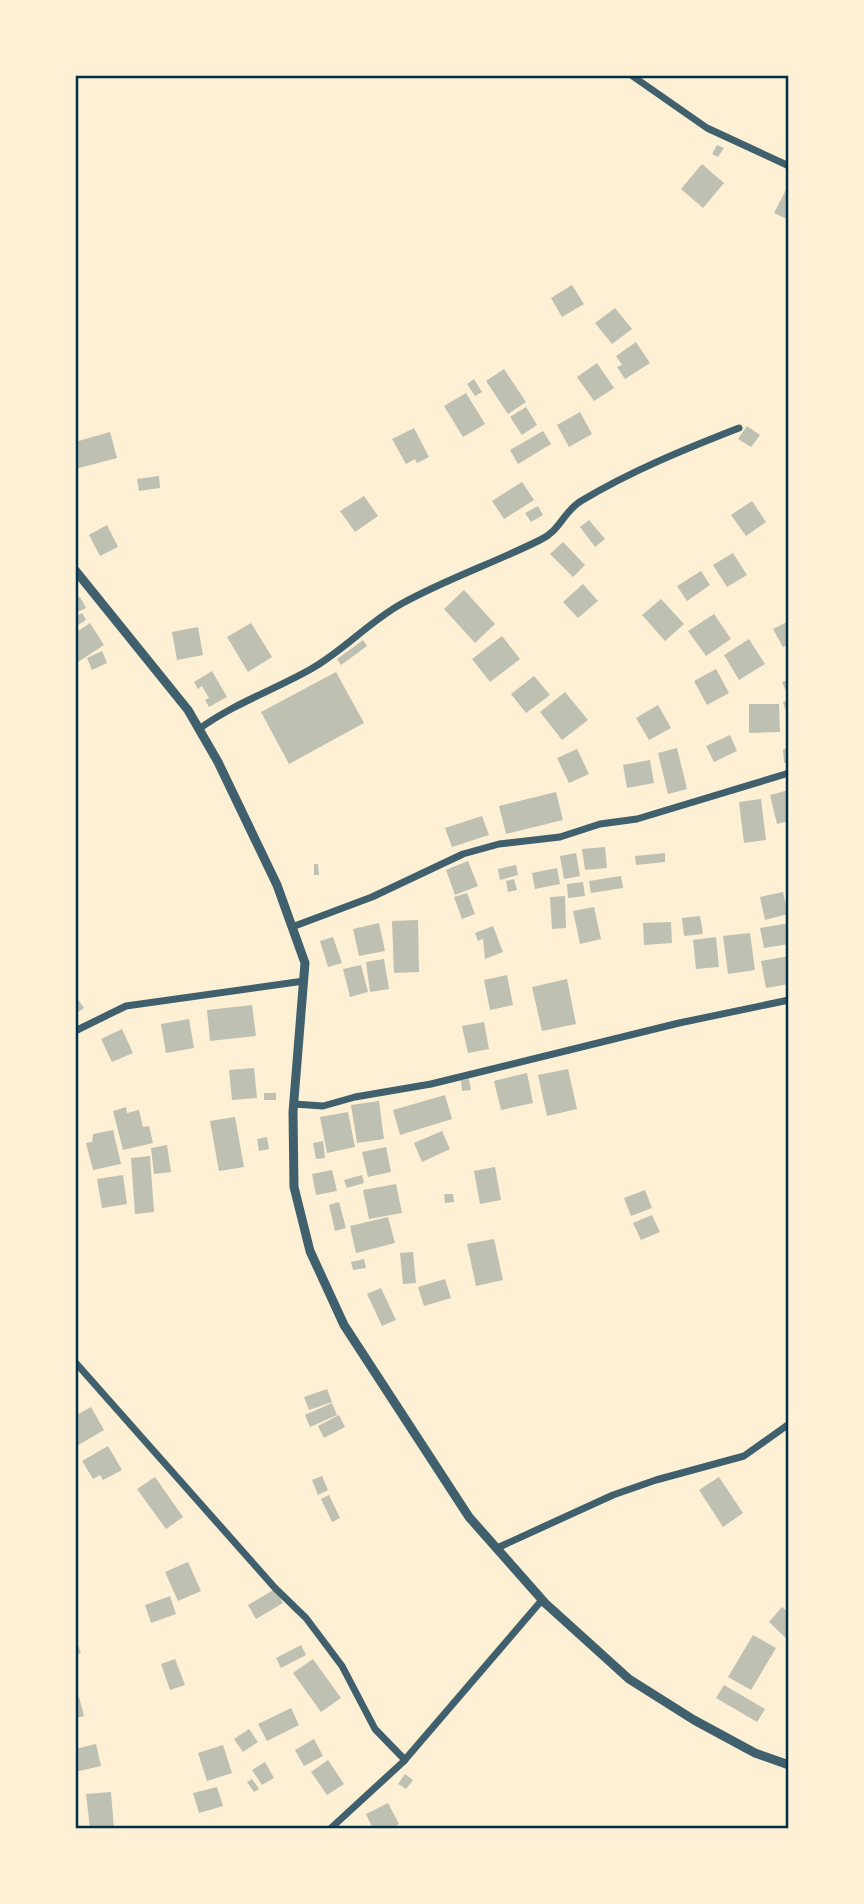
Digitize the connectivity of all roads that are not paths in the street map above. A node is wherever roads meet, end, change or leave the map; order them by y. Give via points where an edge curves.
1 (631, 75) edge
2 (789, 166) edge
3 (739, 428) dead end
4 (75, 570) edge
5 (199, 729) junction
6 (789, 773) edge
7 (292, 927) junction
8 (304, 981) junction
9 (789, 1000) edge
10 (75, 1031) edge
11 (294, 1104) junction
12 (75, 1362) edge
13 (789, 1423) edge
14 (496, 1548) junction
15 (542, 1600) junction
16 (405, 1760) junction
17 (789, 1765) edge
18 (330, 1829) edge

1 - 2 street via 707,128
3 - 5 street via 636,471 581,501 565,512 560,526 543,539 397,606 311,669
4 - 5 street
5 - 7 street via 277,885
6 - 7 street via 637,819 463,854 372,897
7 - 8 street via 304,963
8 - 10 street via 126,1006
8 - 11 street
9 - 11 street via 431,1084 323,1106
11 - 14 street via 294,1187 310,1251 344,1325 470,1517
12 - 16 street via 306,1618 342,1666 375,1729
13 - 14 street via 744,1456 656,1479
14 - 15 street
15 - 16 street
15 - 17 street via 629,1679 755,1753
16 - 18 street

